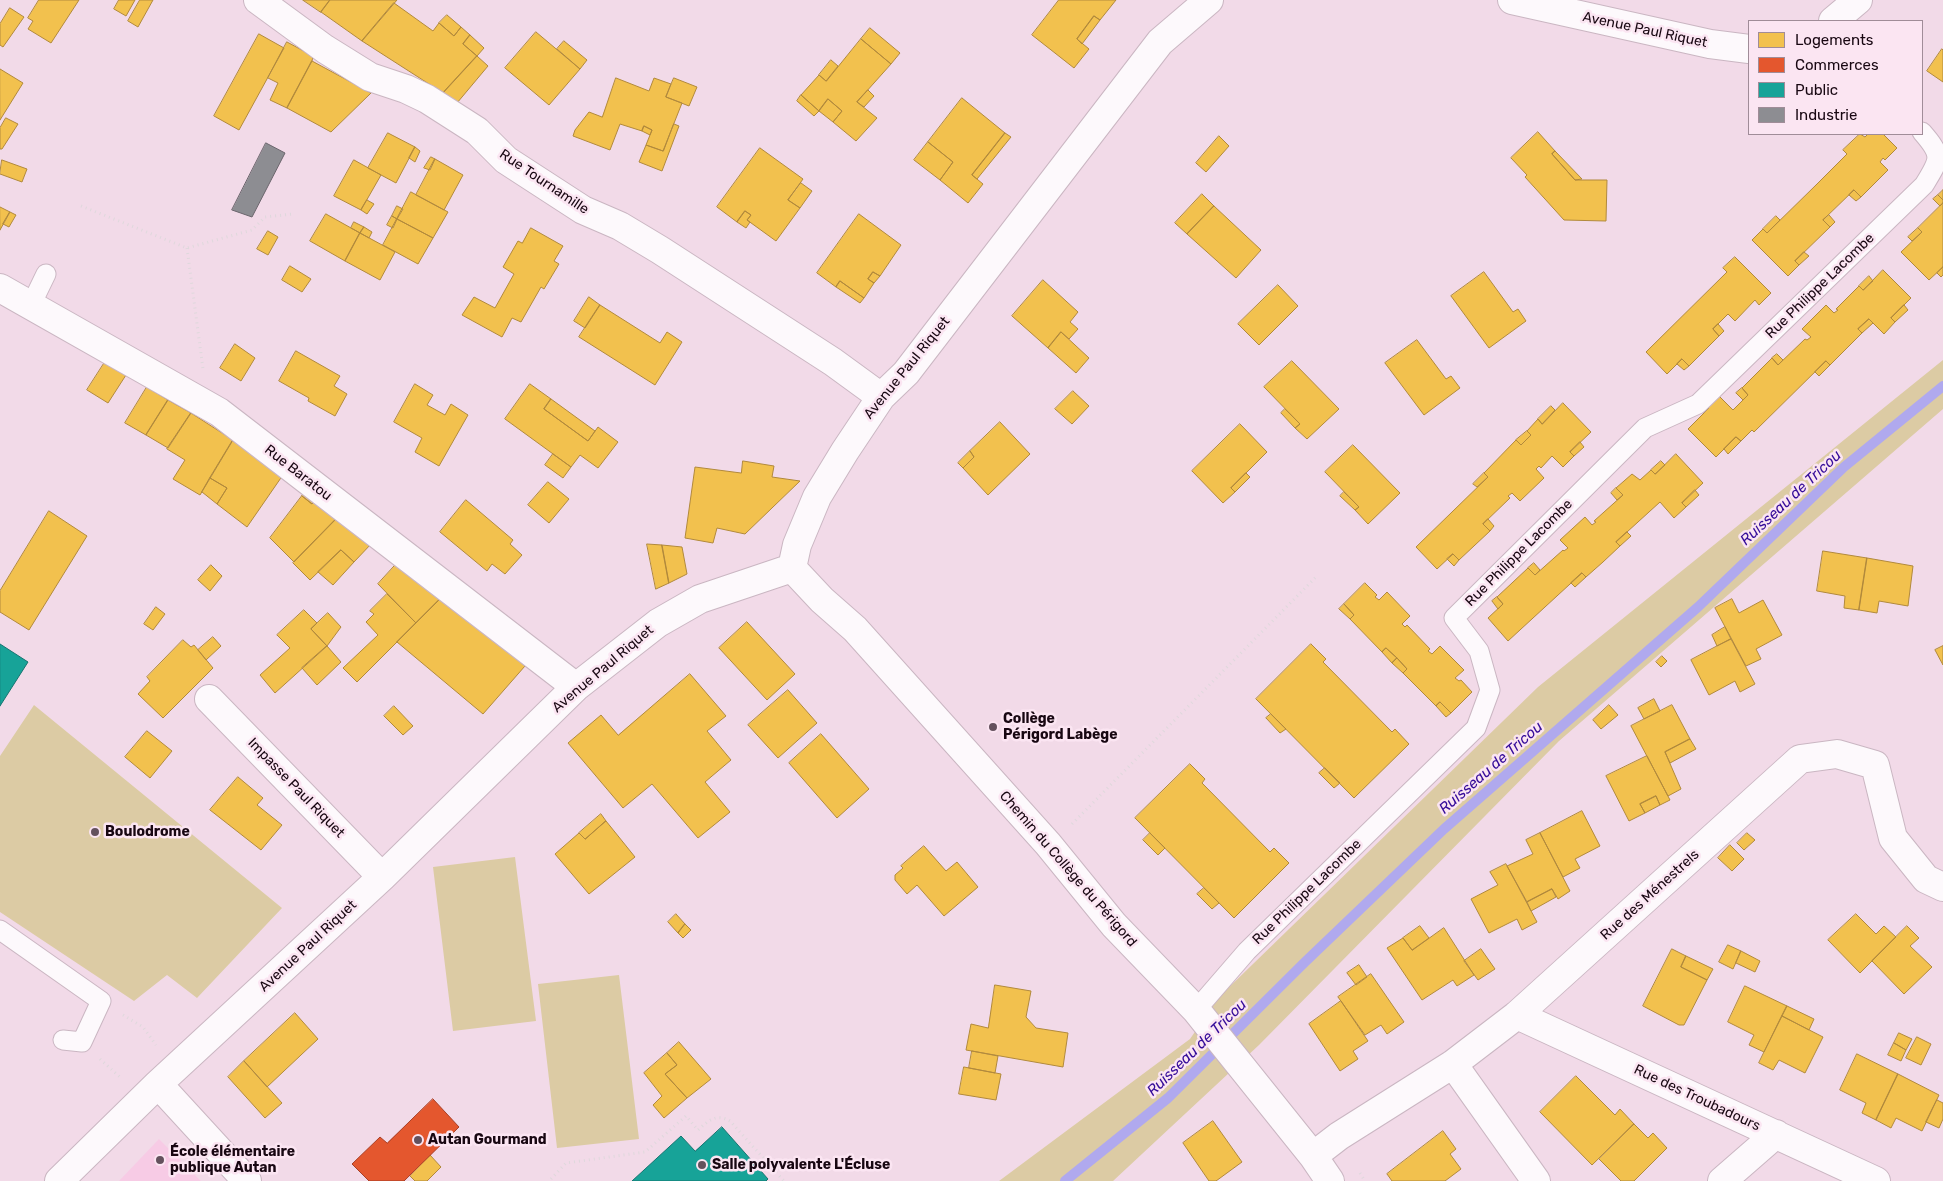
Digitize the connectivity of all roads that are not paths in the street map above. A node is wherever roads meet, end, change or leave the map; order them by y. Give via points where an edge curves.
1 (258, 0) edge
2 (1209, 0) edge
3 (1512, 0) edge
4 (1858, 0) edge
5 (1834, 20) edge
6 (1748, 49) edge
7 (1923, 133) edge
8 (46, 274) dead end
9 (0, 288) edge
10 (31, 306) junction
11 (881, 397) junction
12 (792, 568) junction
13 (576, 687) junction
14 (210, 699) dead end
15 (382, 877) junction
16 (1943, 887) edge
17 (0, 930) edge
18 (1517, 1015) junction
19 (1204, 1020) junction
20 (63, 1040) dead end
21 (1453, 1064) junction
22 (158, 1084) junction
23 (1776, 1134) junction
24 (1314, 1156) junction
25 (59, 1181) edge
26 (247, 1181) edge
27 (1330, 1181) edge
28 (1536, 1181) edge
29 (1722, 1181) edge
30 (1876, 1181) edge

1 - 11 street, Rue Tournamille via 370,77 427,99 476,131 506,160 583,210 620,226 660,250 833,362
2 - 11 street, Avenue Paul Riquet via 1160,42 906,373
3 - 6 street, Avenue Paul Riquet via 1710,44
4 - 5 street
7 - 19 lane, Rue Philippe Lacombe via 1938,150 1939,162 1924,185 1698,404 1645,428 1454,618 1479,651 1490,690 1476,728 1247,951
8 - 10 lane
9 - 10 street, Rue Baratou
10 - 13 street, Rue Baratou via 219,412
11 - 12 street, Avenue Paul Riquet via 817,498 797,545
12 - 13 street, Avenue Paul Riquet via 700,599 658,623
12 - 19 street, Chemin du Collège du Périgord via 855,629 1048,844 1114,925
13 - 15 street, Avenue Paul Riquet
14 - 15 street, Impasse Paul Riquet
15 - 22 street, Avenue Paul Riquet
16 - 18 street, Rue des Ménestrels via 1926,879 1893,838 1875,765 1837,754 1800,759
17 - 20 lane via 101,1002 82,1042
18 - 21 street, Rue des Ménestrels
18 - 23 street, Rue des Troubadours
19 - 24 street, Chemin du Collège du Périgord
21 - 24 street, Rue des Ménestrels via 1339,1136
21 - 28 street
22 - 25 street, Avenue Paul Riquet
22 - 26 street
23 - 29 street
23 - 30 street, Rue des Troubadours
24 - 27 street, Chemin du Collège du Périgord

